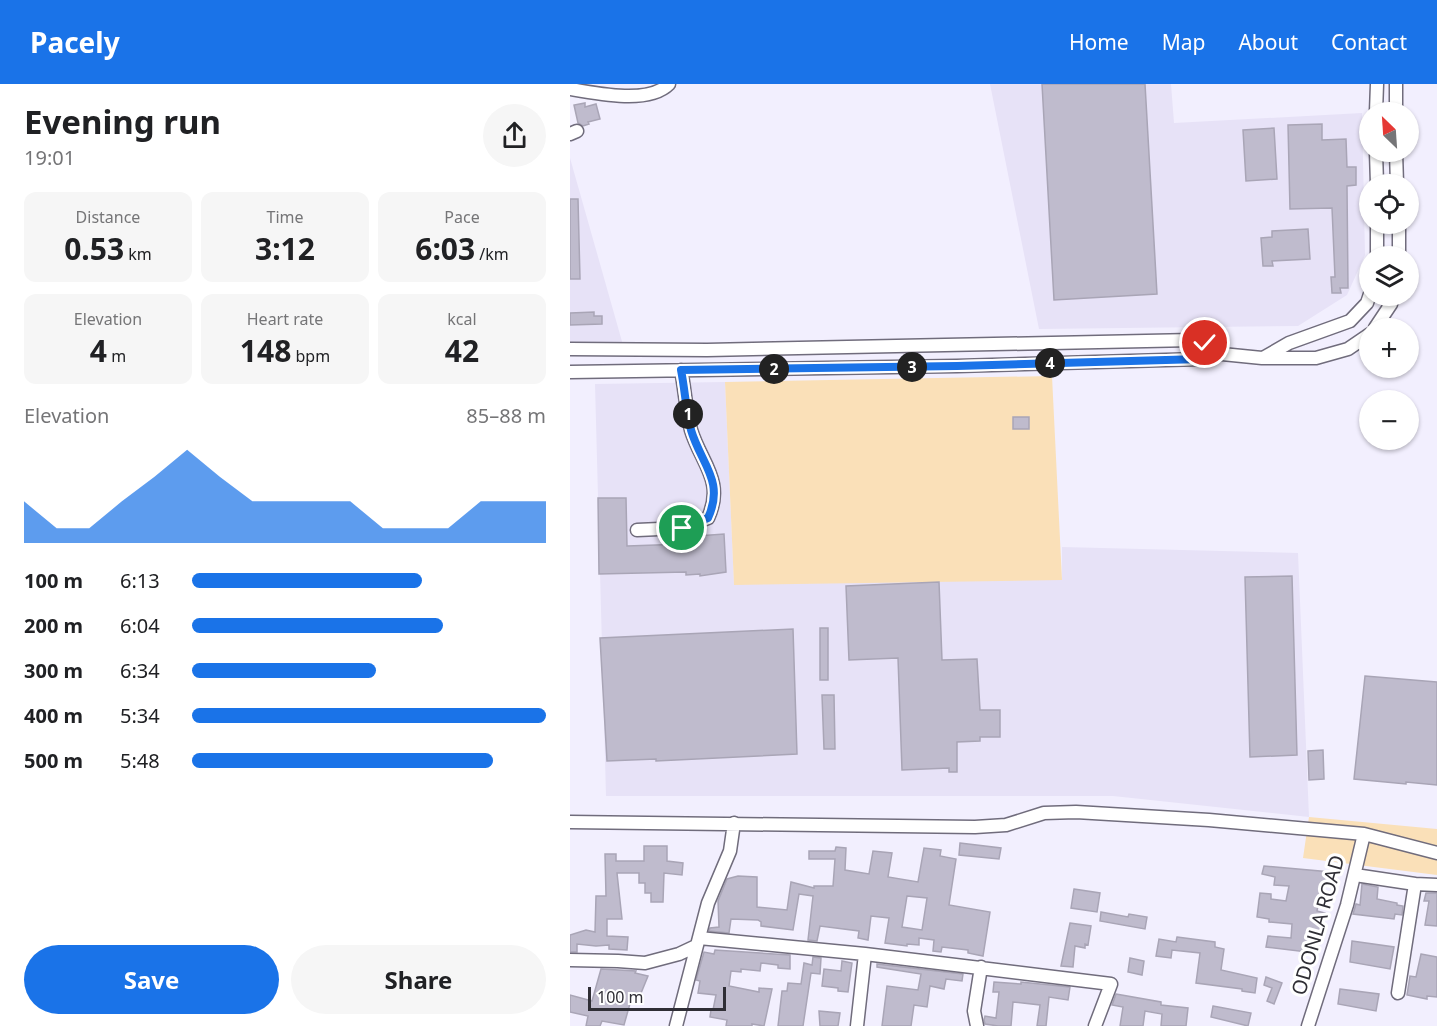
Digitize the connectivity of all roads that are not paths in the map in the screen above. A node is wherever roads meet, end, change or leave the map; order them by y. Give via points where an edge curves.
1 (669, 84) edge
2 (1377, 84) edge
3 (1396, 84) edge
4 (570, 89) edge
5 (1376, 102) edge
6 (1396, 102) edge
7 (1364, 306) edge
8 (1359, 342) edge
9 (570, 349) edge
10 (1212, 353) junction
11 (1262, 358) junction
12 (681, 370) junction
13 (570, 372) edge
14 (637, 530) dead end
15 (570, 822) edge
16 (734, 824) junction
17 (1364, 834) junction
18 (1437, 853) edge
19 (1355, 874) junction
20 (1415, 884) junction
21 (1437, 885) edge
22 (697, 942) junction
23 (679, 954) junction
24 (865, 954) junction
25 (570, 960) edge
26 (690, 966) junction
27 (981, 967) junction
28 (1398, 993) dead end
29 (676, 1026) edge
30 (857, 1026) edge
31 (977, 1026) edge
32 (1095, 1026) edge
33 (1308, 1026) edge

1 - 4 street via 646,95 627,96
2 - 5 street
3 - 6 street
7 - 11 street via 1350,321 1289,343
8 - 11 street via 1348,350 1316,358
9 - 10 street via 1194,340 1205,343
10 - 11 street
10 - 12 street via 1201,359
12 - 13 street
12 - 14 street via 692,433 714,486 713,506 708,518 682,528
15 - 16 street
16 - 17 street via 994,826 1044,813 1076,812
16 - 22 street via 730,851 712,888
17 - 18 street
17 - 19 street, ODONLA ROAD
19 - 20 street
19 - 33 street, ODONLA ROAD
20 - 21 street
20 - 28 street
22 - 23 street
22 - 24 street
22 - 26 street
23 - 25 street via 645,963
23 - 26 street
24 - 27 street
24 - 30 street
26 - 29 street
27 - 31 street via 974,1011
27 - 32 street via 1111,984

